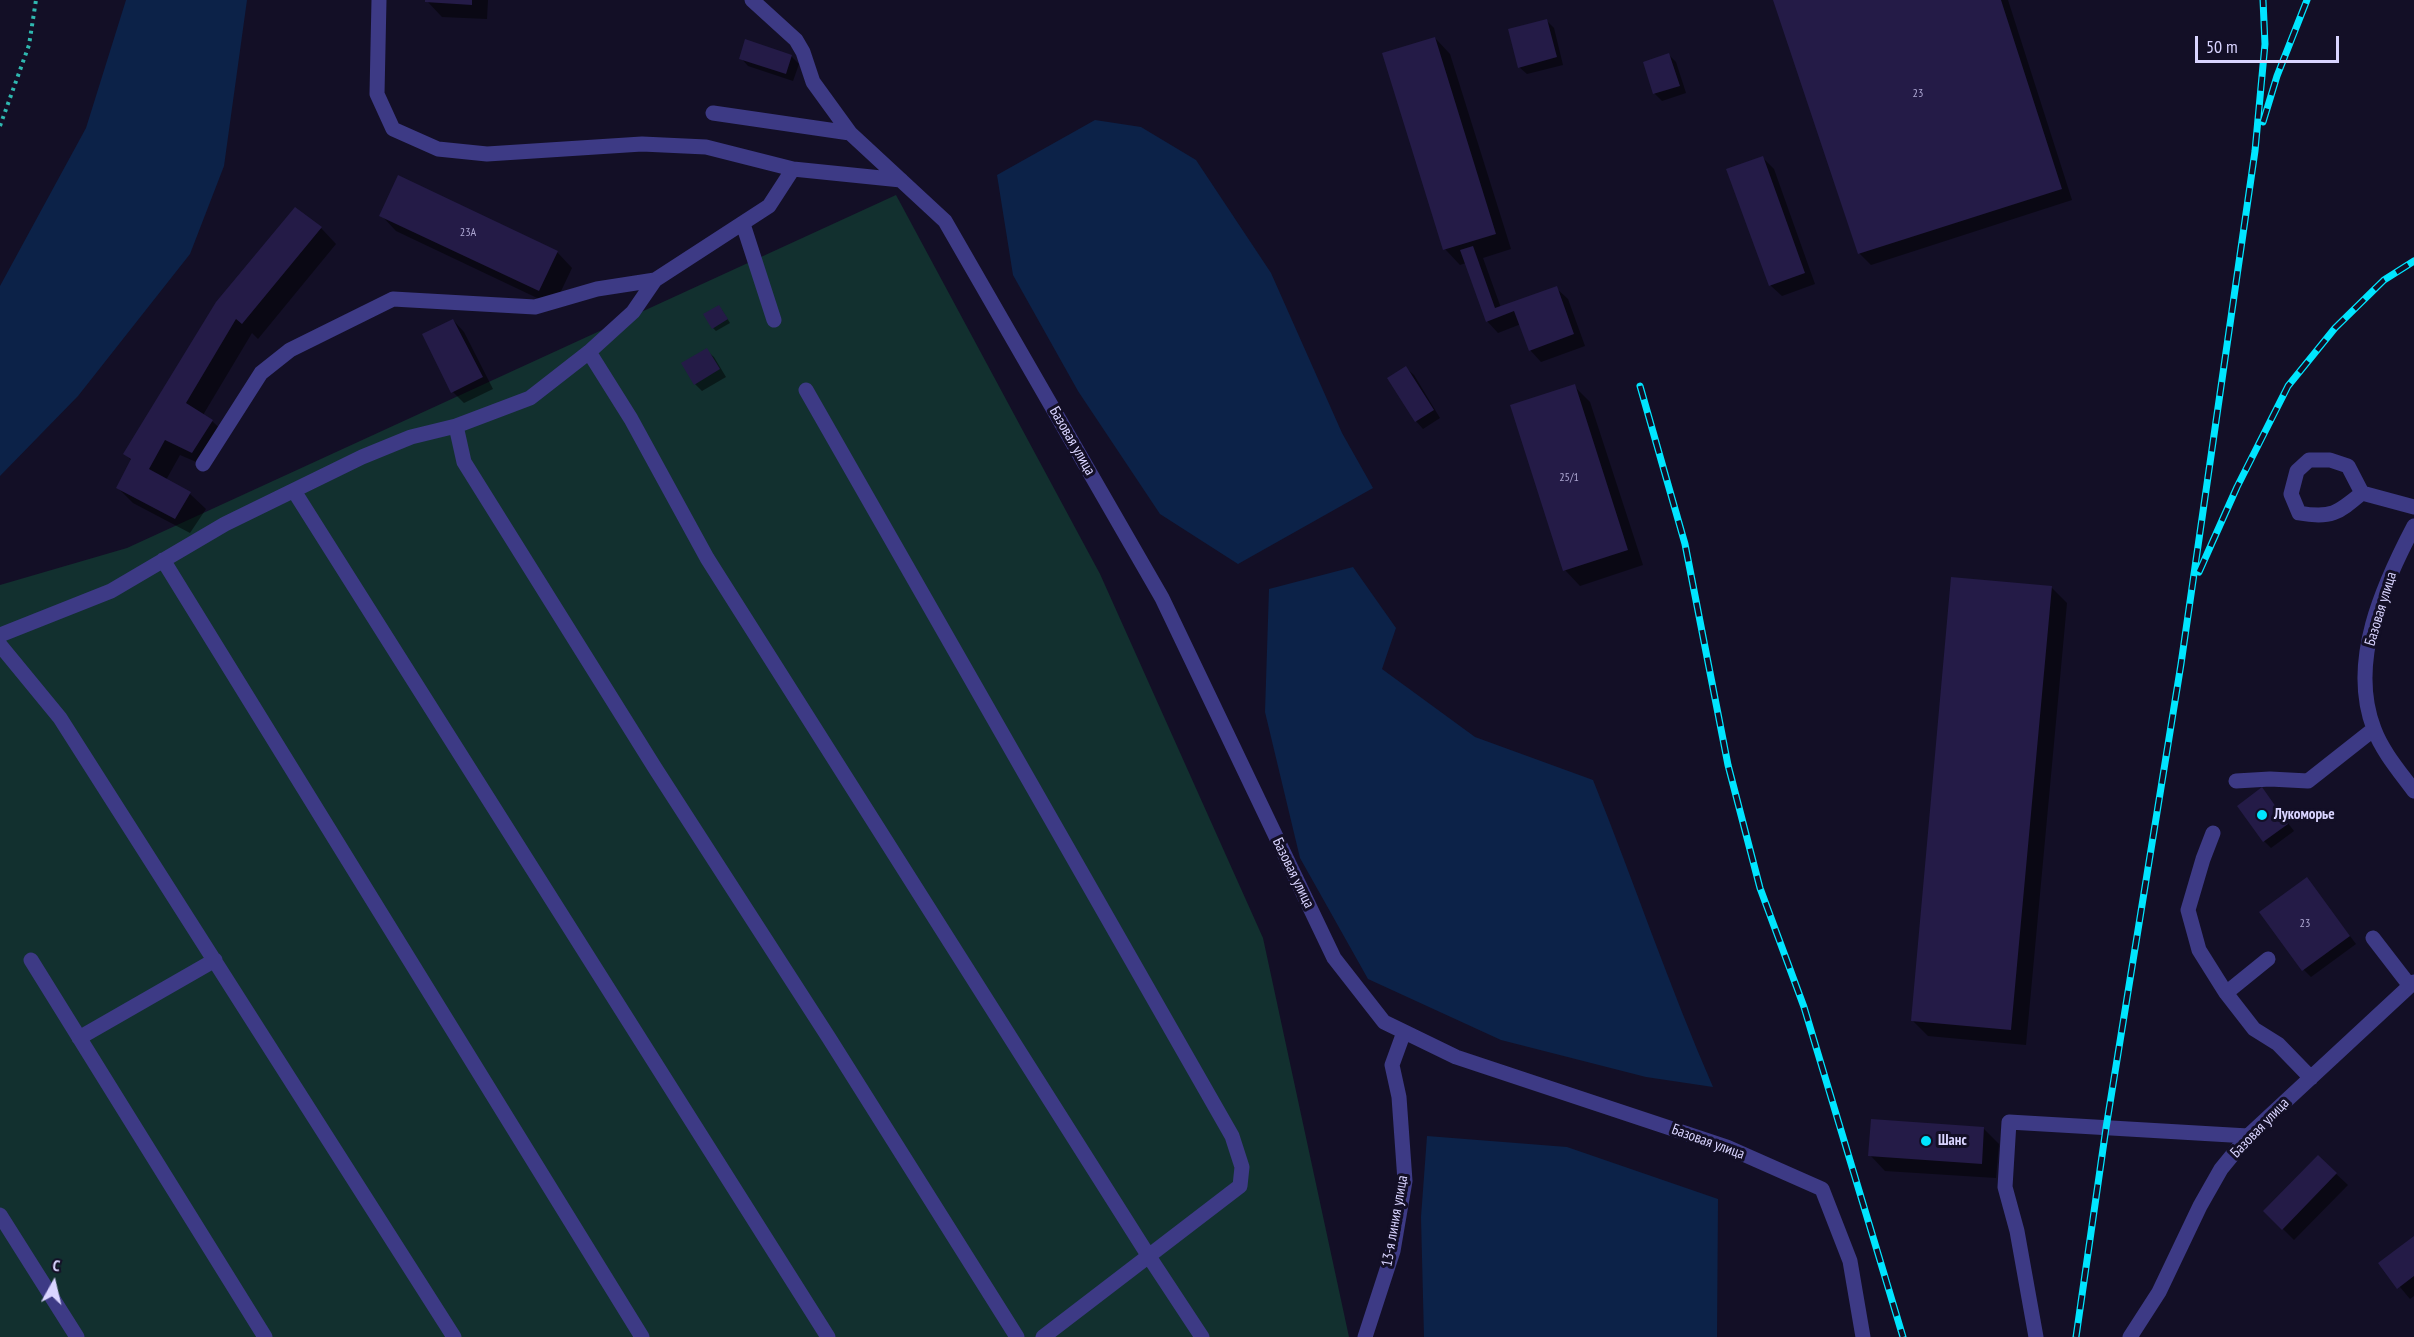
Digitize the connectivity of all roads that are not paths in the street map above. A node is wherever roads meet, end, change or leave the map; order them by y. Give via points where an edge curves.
1 (379, 0) edge
2 (752, 0) edge
3 (713, 112) dead end
4 (850, 134) junction
5 (793, 169) junction
6 (901, 180) junction
7 (743, 224) junction
8 (655, 280) junction
9 (774, 320) dead end
10 (589, 352) junction
11 (806, 390) dead end
12 (456, 426) junction
13 (203, 464) dead end
14 (294, 491) junction
15 (2361, 493) junction
16 (2414, 507) edge
17 (2414, 526) edge
18 (163, 560) junction
19 (0, 635) edge
20 (0, 645) edge
21 (2374, 729) junction
22 (2236, 781) dead end
23 (2414, 791) edge
24 (2213, 833) dead end
25 (2373, 938) dead end
26 (2268, 959) dead end
27 (31, 960) dead end
28 (215, 960) junction
29 (2412, 984) edge
30 (2226, 993) junction
31 (1404, 1032) junction
32 (80, 1038) junction
33 (2311, 1078) junction
34 (2248, 1136) junction
35 (0, 1215) edge
36 (1148, 1255) junction
37 (77, 1337) edge
38 (265, 1337) edge
39 (454, 1337) edge
40 (642, 1337) edge
41 (828, 1337) edge
42 (1017, 1337) edge
43 (1043, 1337) edge
44 (1202, 1337) edge
45 (1365, 1337) edge
46 (1863, 1337) edge
47 (2036, 1337) edge
48 (2130, 1337) edge

1 - 5 street via 377,94 393,129 438,149 487,154 642,144 706,147
2 - 4 street, Базовая улица via 796,40 813,82
3 - 4 street
4 - 6 street, Базовая улица
5 - 6 street
5 - 7 street via 769,207
6 - 31 street, Базовая улица via 945,221 1162,598 1334,958 1384,1022
7 - 8 street
7 - 9 street
8 - 10 street via 633,312
8 - 13 street via 597,289 535,307 393,299 290,350 261,373
10 - 12 street via 530,398
10 - 36 street via 631,419 707,558
11 - 36 street via 1232,1136 1242,1167 1240,1186
12 - 14 street via 411,437
12 - 42 street via 464,462
14 - 18 street
14 - 41 street
15 - 15 street via 2348,466 2330,460 2309,460 2297,471 2291,494 2299,513 2320,516 2341,510
15 - 16 street
17 - 21 street, Базовая улица via 2395,562 2375,616 2366,656 2364,686
18 - 19 street via 111,591
18 - 40 street
20 - 28 street via 60,718
21 - 22 street via 2308,781
21 - 23 street, Базовая улица
24 - 30 street via 2188,910 2199,950
25 - 29 street
26 - 30 street
27 - 32 street
28 - 32 street
28 - 39 street
29 - 33 street, Базовая улица
30 - 33 street via 2254,1029 2278,1044
31 - 45 street, 13-я линия улица via 1392,1065 1399,1097 1405,1181 1393,1251
31 - 46 street, Базовая улица via 1456,1057 1727,1147 1822,1189 1850,1261
32 - 38 street
33 - 34 street, Базовая улица
34 - 47 street via 2009,1122 2005,1187
34 - 48 street, Базовая улица via 2200,1206 2159,1292
35 - 37 street
36 - 43 street
36 - 44 street

